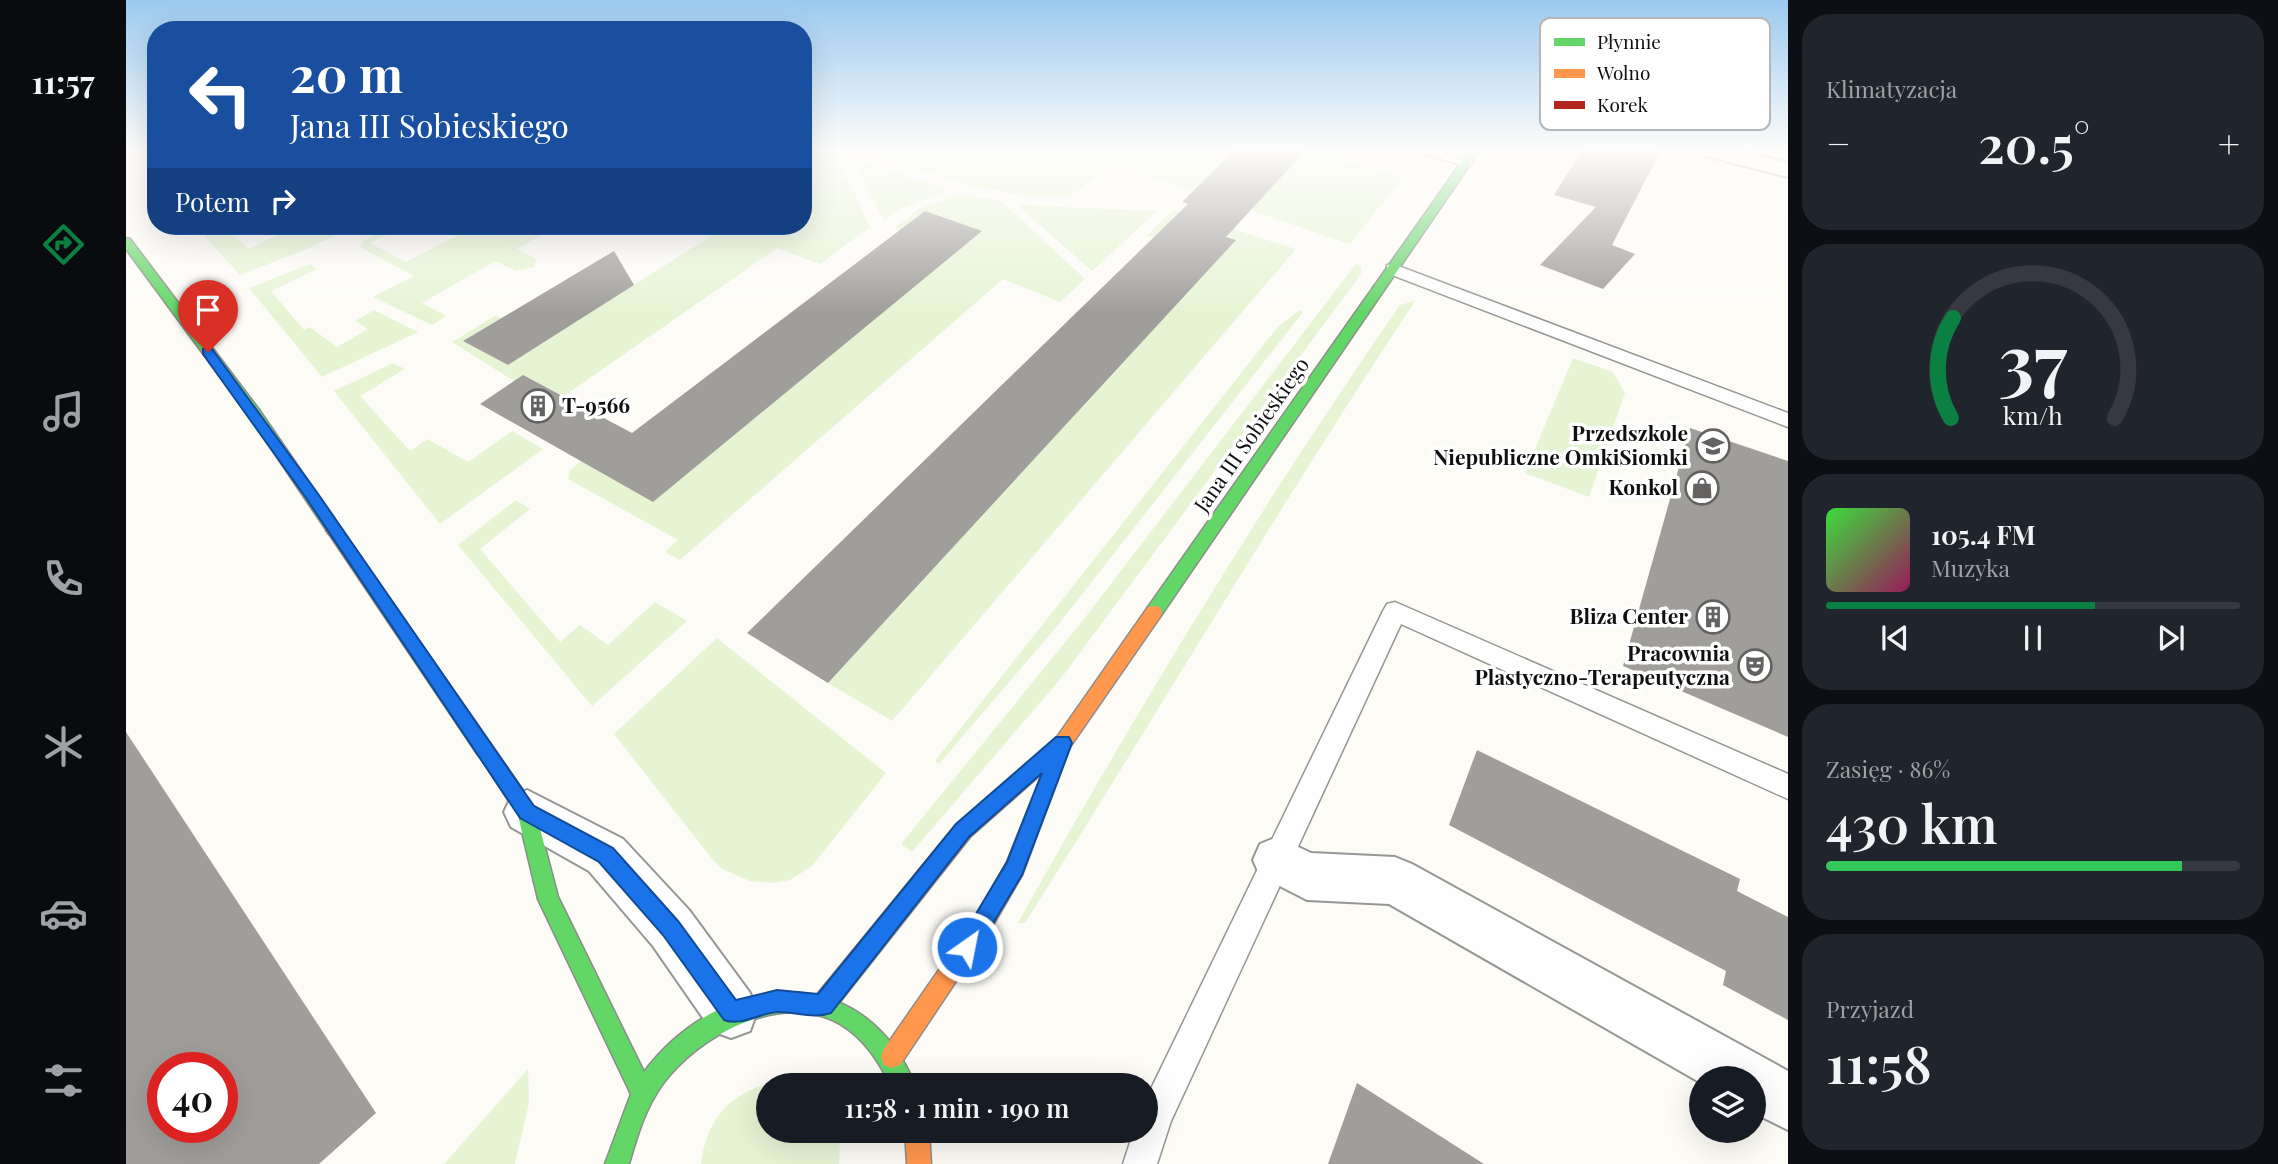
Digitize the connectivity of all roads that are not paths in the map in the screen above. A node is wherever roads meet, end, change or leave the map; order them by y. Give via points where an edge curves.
1 (1438, 204) edge
2 (126, 242) edge
3 (1393, 269) junction
4 (1788, 420) edge
5 (1063, 743) junction
6 (1788, 787) edge
7 (527, 812) junction
8 (1278, 859) junction
9 (823, 1005) junction
10 (732, 1012) junction
11 (892, 1057) junction
12 (1724, 1066) edge
13 (899, 1073) edge
14 (1766, 1090) edge
15 (642, 1092) junction
16 (1788, 1102) edge
17 (918, 1143) edge
18 (617, 1164) edge
19 (919, 1164) edge
20 (1140, 1164) edge

1 - 3 street, Jana III Sobieskiego
2 - 7 street via 255,414
3 - 4 lane
3 - 5 street, Jana III Sobieskiego
5 - 9 street, Jana III Sobieskiego via 962,831
5 - 11 street, Jana III Sobieskiego via 1015,868
6 - 8 lane via 1395,611
7 - 10 street via 606,855 671,928
7 - 15 street via 548,899
8 - 12 street via 1307,876 1395,881
8 - 20 lane via 1155,1117
9 - 10 street via 777,1001
9 - 11 street via 862,1025
10 - 15 street via 698,1031 668,1057
11 - 13 street
14 - 16 street
15 - 18 street via 620,1144
17 - 19 street

